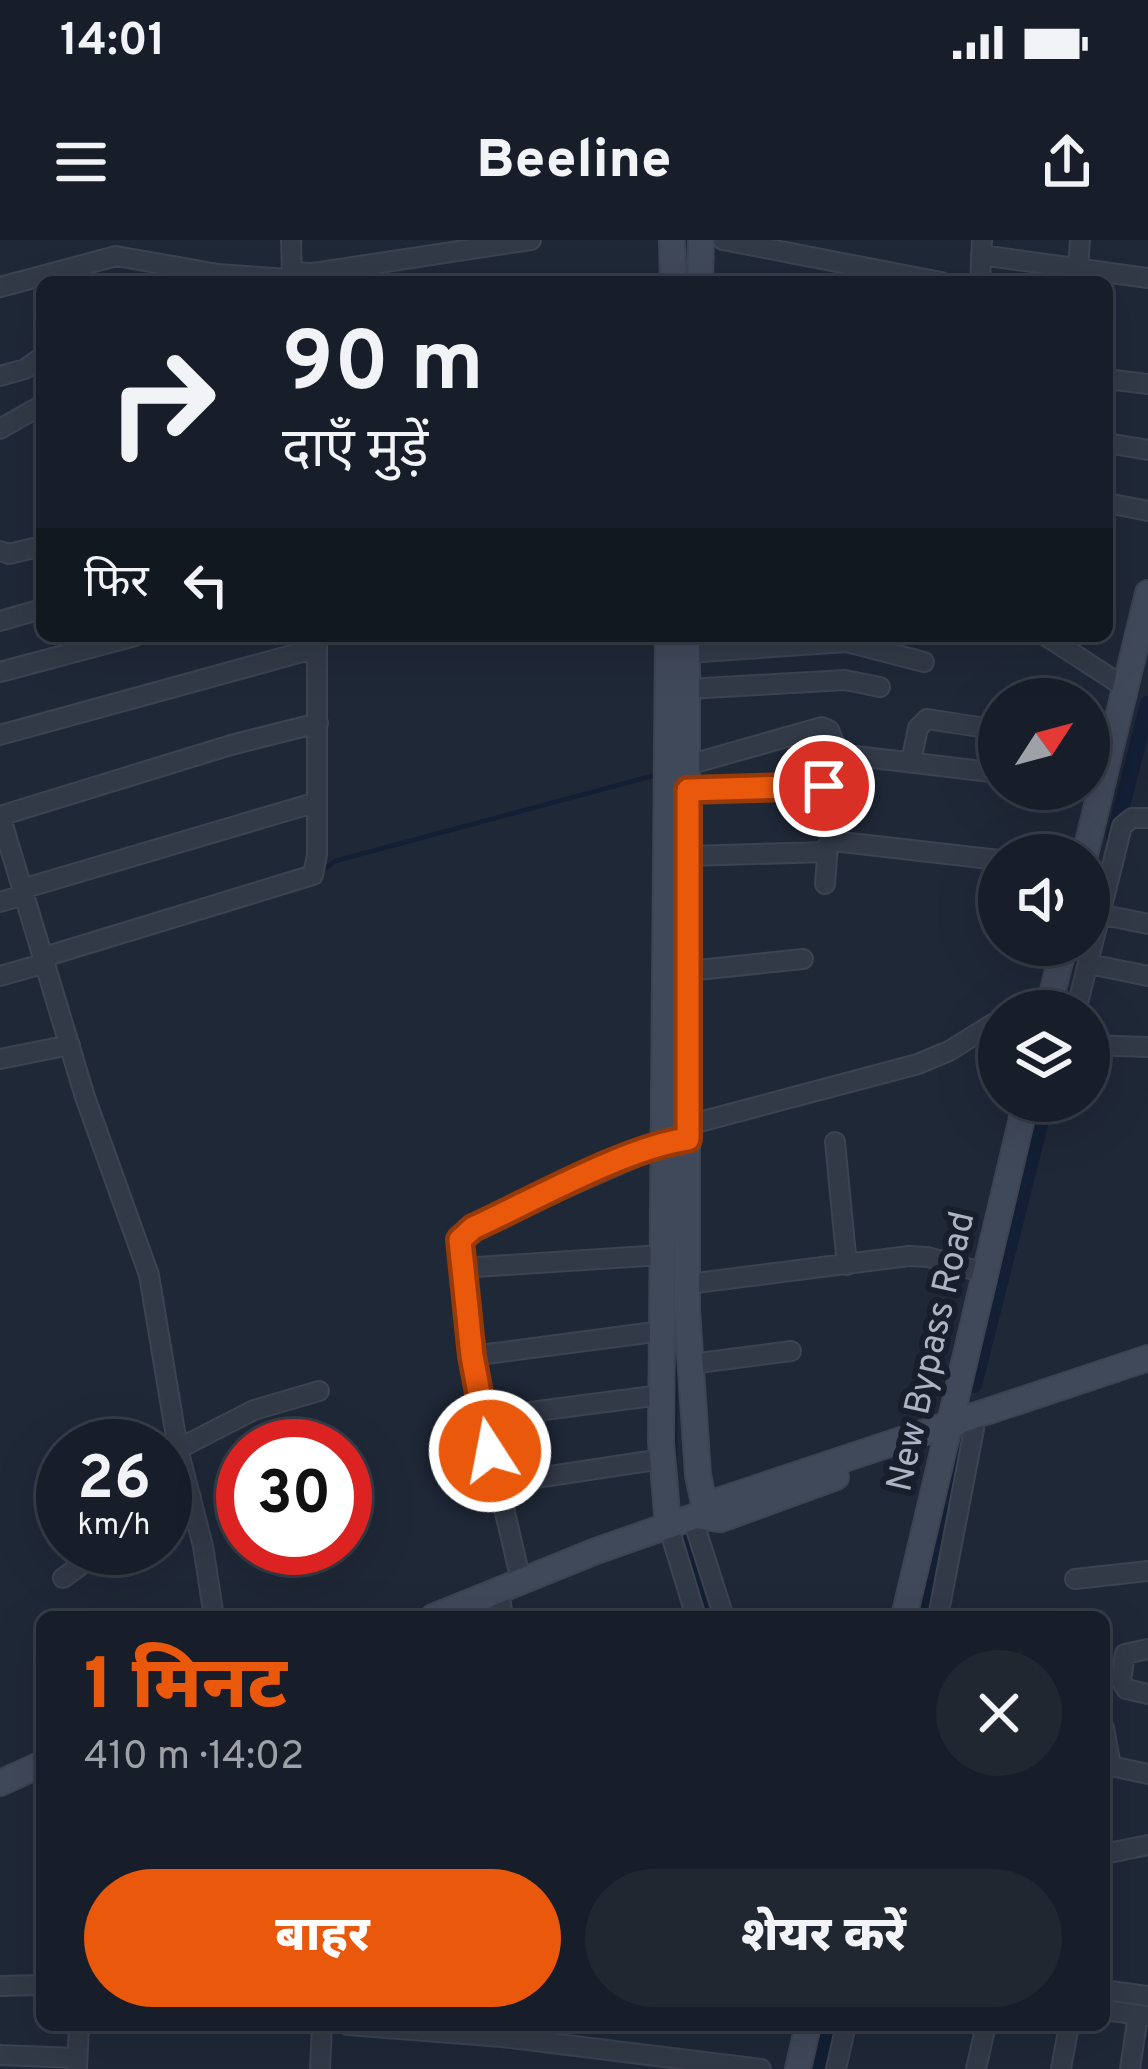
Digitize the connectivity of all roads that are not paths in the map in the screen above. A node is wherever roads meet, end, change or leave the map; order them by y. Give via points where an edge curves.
1 (288, 240) edge
2 (531, 240) edge
3 (672, 240) edge
4 (701, 240) edge
5 (723, 240) edge
6 (1080, 240) edge
7 (117, 248) edge
8 (982, 248) edge
9 (392, 249) edge
10 (1078, 268) junction
11 (242, 276) edge
12 (293, 276) edge
13 (673, 276) edge
14 (700, 276) edge
15 (909, 276) edge
16 (1148, 278) edge
17 (0, 287) edge
18 (36, 362) edge
19 (0, 376) edge
20 (1113, 380) edge
21 (1148, 384) edge
22 (36, 408) edge
23 (0, 429) edge
24 (1113, 444) edge
25 (1148, 450) edge
26 (1113, 503) edge
27 (1148, 511) edge
28 (36, 547) edge
29 (0, 551) edge
30 (1148, 592) edge
31 (36, 612) edge
32 (0, 621) edge
33 (112, 642) edge
34 (317, 642) edge
35 (680, 642) edge
36 (874, 642) edge
37 (1055, 642) edge
38 (743, 643) edge
39 (924, 662) dead end
40 (0, 672) edge
41 (880, 687) dead end
42 (687, 688) junction
43 (1126, 688) junction
44 (318, 723) junction
45 (1110, 724) edge
46 (978, 727) edge
47 (0, 734) edge
48 (911, 762) junction
49 (978, 770) edge
50 (688, 777) junction
51 (824, 786) dead end
52 (317, 802) junction
53 (0, 816) edge
54 (1148, 818) edge
55 (827, 852) junction
56 (688, 856) junction
57 (6, 858) edge
58 (978, 858) edge
59 (1110, 866) edge
60 (825, 884) dead end
61 (23, 892) junction
62 (0, 902) edge
63 (1110, 916) edge
64 (1148, 924) edge
65 (803, 959) dead end
66 (45, 960) junction
67 (1099, 966) edge
68 (688, 971) junction
69 (0, 976) edge
70 (1148, 976) edge
71 (978, 1033) edge
72 (70, 1045) junction
73 (1110, 1046) edge
74 (1148, 1047) edge
75 (0, 1059) edge
76 (1021, 1122) edge
77 (677, 1138) junction
78 (835, 1142) dead end
79 (662, 1255) junction
80 (847, 1264) junction
81 (461, 1268) junction
82 (985, 1273) junction
83 (688, 1284) junction
84 (662, 1331) junction
85 (790, 1351) dead end
86 (472, 1356) junction
87 (1148, 1358) edge
88 (691, 1364) junction
89 (1148, 1372) edge
90 (319, 1390) dead end
91 (662, 1395) junction
92 (483, 1418) junction
93 (173, 1419) edge
94 (956, 1431) junction
95 (192, 1442) edge
96 (662, 1459) junction
97 (496, 1484) junction
98 (192, 1502) edge
99 (690, 1516) junction
100 (1148, 1570) edge
101 (67, 1575) edge
102 (63, 1578) dead end
103 (1075, 1579) dead end
104 (510, 1585) junction
105 (213, 1611) edge
106 (447, 1611) edge
107 (504, 1611) edge
108 (696, 1611) edge
109 (722, 1611) edge
110 (906, 1611) edge
111 (939, 1611) edge
112 (1148, 1649) edge
113 (1148, 1694) edge
114 (1110, 1761) edge
115 (36, 1766) edge
116 (1148, 1774) edge
117 (0, 1783) edge
118 (1148, 1846) edge
119 (1110, 1853) edge
120 (36, 1985) edge
121 (0, 1986) edge
122 (1110, 1991) edge
123 (1148, 1996) edge
124 (1110, 2011) edge
125 (1143, 2016) edge
126 (79, 2031) edge
127 (322, 2031) edge
128 (425, 2031) edge
129 (807, 2031) edge
130 (845, 2031) edge
131 (985, 2031) edge
132 (1068, 2031) edge
133 (1141, 2046) edge
134 (0, 2055) edge
135 (77, 2064) edge
136 (320, 2069) edge
137 (761, 2069) edge
138 (798, 2069) edge
139 (836, 2069) edge
140 (976, 2069) edge
141 (1061, 2069) edge
142 (1130, 2069) edge

1 - 12 street
2 - 9 street
3 - 13 street
4 - 14 street
5 - 15 street
6 - 10 street
7 - 11 street
7 - 17 street
8 - 10 street
9 - 12 street
10 - 16 street
18 - 19 street
20 - 21 street
22 - 23 street
24 - 25 street
26 - 27 street
28 - 29 street
30 - 43 street
31 - 32 street
33 - 40 street
34 - 44 street
34 - 47 street
35 - 38 street
35 - 42 street
35 - 77 street
36 - 39 street
37 - 43 street
41 - 42 street via 845,680
42 - 50 street
43 - 45 street
44 - 52 street
44 - 53 street
46 - 48 street via 927,719
48 - 49 street
48 - 50 street via 839,754 822,728
50 - 51 street
50 - 56 street
52 - 61 street
52 - 66 street via 310,878
53 - 57 street
54 - 59 street via 1122,826
55 - 56 street
55 - 58 street via 833,841
55 - 60 street
56 - 68 street
57 - 61 street
61 - 62 street
61 - 66 street
63 - 64 street
65 - 68 street
66 - 69 street
66 - 72 street
67 - 70 street
68 - 77 street
71 - 77 street via 918,1064
72 - 75 street
72 - 93 street via 145,1262
73 - 74 street
76 - 82 street, New Bypass Road
77 - 79 street
77 - 81 street via 473,1228 460,1240
77 - 83 street
78 - 80 street
79 - 81 street
79 - 84 street
80 - 82 street via 928,1257
80 - 83 street
81 - 86 street
82 - 94 street, New Bypass Road
83 - 88 street
84 - 86 street
84 - 91 street
85 - 88 street
86 - 92 street
87 - 94 street
88 - 99 street via 698,1474
89 - 94 street
90 - 95 street via 254,1410
91 - 92 street
91 - 96 street
92 - 97 street
94 - 99 street
94 - 110 street, New Bypass Road
94 - 111 street
96 - 97 street
96 - 99 street
97 - 104 street
98 - 105 street
99 - 104 street
99 - 108 street
99 - 109 street
100 - 103 street
101 - 102 street
104 - 106 street
104 - 107 street
112 - 113 street via 1125,1654 1121,1680
114 - 116 street
115 - 117 street
118 - 119 street
120 - 121 street
122 - 123 street
124 - 125 street
125 - 133 street
126 - 135 street
127 - 136 street
128 - 137 street
129 - 138 street
130 - 139 street
131 - 140 street
132 - 141 street
133 - 142 street
134 - 135 street

